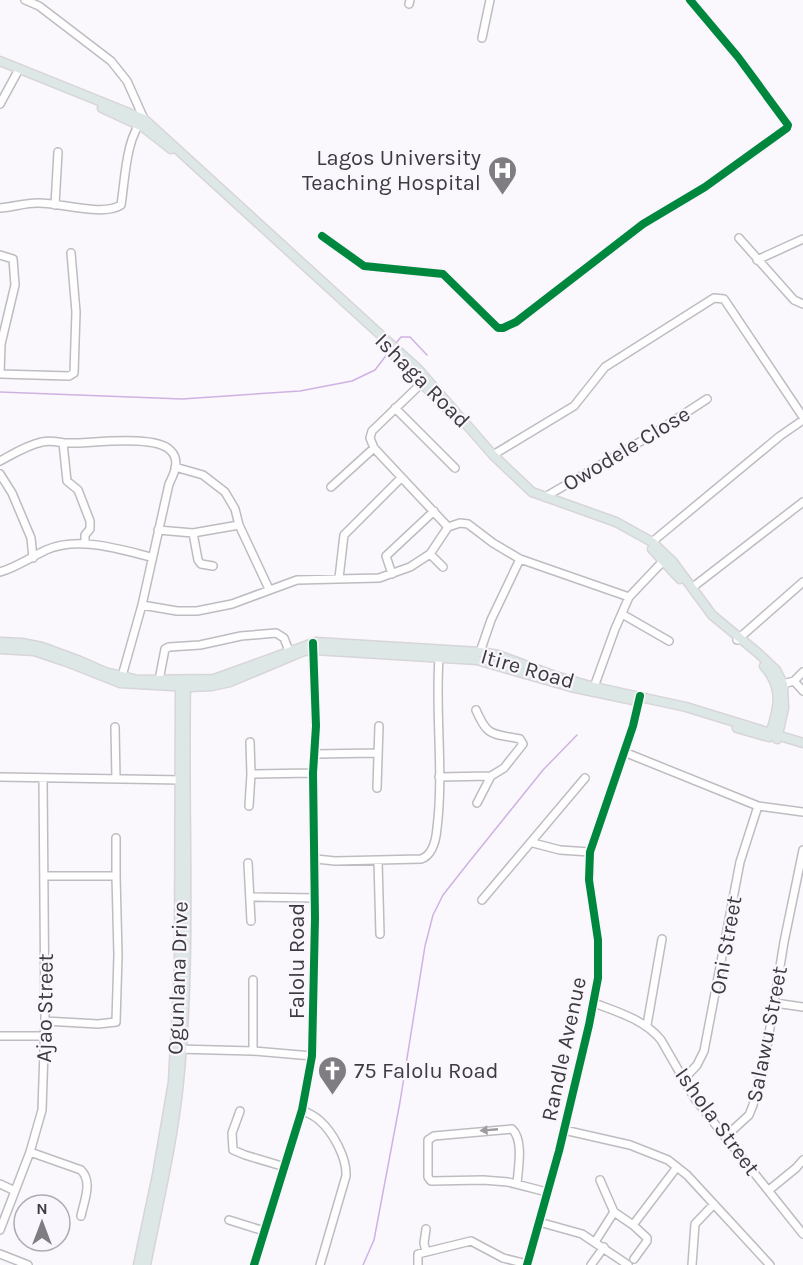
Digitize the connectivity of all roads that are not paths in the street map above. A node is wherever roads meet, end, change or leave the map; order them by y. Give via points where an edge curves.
1 (25, 0) edge
2 (490, 0) edge
3 (690, 0) edge
4 (41, 3) edge
5 (482, 38) dead end
6 (0, 62) edge
7 (18, 71) junction
8 (0, 104) edge
9 (141, 121) junction
10 (58, 152) dead end
11 (55, 205) junction
12 (0, 208) edge
13 (322, 236) dead end
14 (739, 238) dead end
15 (803, 239) edge
16 (71, 253) dead end
17 (0, 255) edge
18 (757, 260) junction
19 (803, 304) edge
20 (0, 374) edge
21 (425, 381) junction
22 (707, 399) dead end
23 (395, 408) junction
24 (803, 418) edge
25 (63, 443) junction
26 (374, 448) junction
27 (494, 454) junction
28 (0, 461) edge
29 (176, 467) junction
30 (455, 468) dead end
31 (0, 474) edge
32 (401, 478) junction
33 (331, 487) dead end
34 (545, 497) junction
35 (803, 502) edge
36 (434, 511) junction
37 (239, 525) junction
38 (448, 527) junction
39 (158, 530) junction
40 (193, 533) junction
41 (652, 542) junction
42 (85, 544) junction
43 (430, 554) junction
44 (151, 557) junction
45 (33, 558) junction
46 (664, 558) junction
47 (520, 559) junction
48 (213, 566) dead end
49 (443, 567) dead end
50 (0, 572) edge
51 (392, 574) junction
52 (339, 578) junction
53 (803, 582) edge
54 (693, 587) junction
55 (269, 589) junction
56 (629, 597) junction
57 (142, 605) junction
58 (622, 614) junction
59 (738, 639) junction
60 (669, 641) dead end
61 (0, 642) edge
62 (313, 646) junction
63 (0, 649) edge
64 (289, 651) junction
65 (480, 652) junction
66 (439, 658) junction
67 (803, 672) edge
68 (122, 676) junction
69 (159, 680) junction
70 (794, 681) junction
71 (183, 683) junction
72 (783, 684) junction
73 (594, 687) junction
74 (803, 691) edge
75 (639, 698) junction
76 (476, 710) dead end
77 (379, 726) dead end
78 (115, 727) dead end
79 (774, 736) junction
80 (250, 742) dead end
81 (803, 743) edge
82 (803, 748) edge
83 (624, 752) junction
84 (377, 753) junction
85 (315, 754) junction
86 (313, 773) junction
87 (251, 774) junction
88 (492, 776) junction
89 (0, 777) edge
90 (439, 777) junction
91 (43, 778) junction
92 (585, 778) dead end
93 (116, 779) junction
94 (182, 780) junction
95 (377, 788) dead end
96 (477, 803) dead end
97 (249, 806) dead end
98 (758, 806) junction
99 (800, 812) edge
100 (116, 837) dead end
101 (533, 843) junction
102 (803, 850) edge
103 (590, 852) junction
104 (315, 859) junction
105 (378, 861) junction
106 (248, 863) dead end
107 (44, 876) junction
108 (116, 876) junction
109 (251, 897) junction
110 (315, 898) junction
111 (482, 900) dead end
112 (251, 921) dead end
113 (380, 934) dead end
114 (662, 939) dead end
115 (253, 980) dead end
116 (594, 1003) junction
117 (775, 1003) junction
118 (803, 1007) edge
119 (45, 1021) junction
120 (647, 1025) junction
121 (0, 1036) edge
122 (43, 1036) junction
123 (178, 1049) junction
124 (253, 1051) junction
125 (312, 1056) junction
126 (684, 1079) junction
127 (303, 1110) junction
128 (240, 1111) dead end
129 (564, 1130) junction
130 (725, 1137) junction
131 (30, 1152) junction
132 (803, 1160) edge
133 (285, 1167) junction
134 (677, 1167) junction
135 (600, 1180) dead end
136 (0, 1184) edge
137 (517, 1184) junction
138 (769, 1190) junction
139 (15, 1191) junction
140 (547, 1192) junction
141 (714, 1204) junction
142 (614, 1212) junction
143 (81, 1216) dead end
144 (229, 1220) dead end
145 (539, 1222) junction
146 (633, 1225) junction
147 (426, 1229) dead end
148 (0, 1230) edge
149 (264, 1231) junction
150 (803, 1234) edge
151 (595, 1242) junction
152 (604, 1247) junction
153 (426, 1252) junction
154 (0, 1254) edge
155 (634, 1259) dead end
156 (527, 1264) edge
157 (28, 1265) edge
158 (138, 1265) edge
159 (146, 1265) edge
160 (254, 1265) edge
161 (320, 1265) edge
162 (418, 1265) edge
163 (591, 1265) edge
164 (628, 1265) edge
165 (692, 1265) edge
166 (770, 1265) edge

1 - 4 street
2 - 5 street
3 - 13 street via 774,104 787,128 697,192 643,224 516,322 498,328 443,274 364,266
4 - 9 street via 111,61 127,81
6 - 7 main road, Ishaga Road
6 - 9 main road, Ishaga Road
7 - 8 street
7 - 9 main road, Ishaga Road
9 - 11 street via 127,162 121,205 96,209
9 - 21 main road, Ishaga Road
10 - 11 street
11 - 12 street via 34,203
14 - 18 street
15 - 18 street
16 - 20 street via 76,312 74,373
17 - 20 street via 13,259 15,276
18 - 19 street
21 - 23 street
21 - 27 main road, Ishaga Road
21 - 46 main road, Ishaga Road via 531,495 623,531
22 - 34 street, Owodele Close
23 - 26 street via 372,431
23 - 30 street
24 - 27 street via 724,299 714,298 605,367 574,406
24 - 41 street
25 - 28 street via 38,443
25 - 29 street via 146,441 170,450
25 - 42 street via 67,481 78,490 90,521
26 - 32 street
26 - 33 street
27 - 34 main road, Ishaga Road via 532,492
29 - 37 street via 216,483 235,509
29 - 39 street
31 - 45 street via 31,538
32 - 36 street
32 - 52 street via 344,535
34 - 41 main road, Ishaga Road via 616,522
35 - 54 street
36 - 38 street
36 - 51 street via 386,556
37 - 40 street
37 - 55 street
38 - 43 street
38 - 47 street via 468,524
39 - 40 street
39 - 44 street
40 - 48 street via 198,560
41 - 46 main road, Ishaga Road
42 - 44 street
42 - 45 street via 48,550
43 - 49 street
43 - 51 street
44 - 57 street
45 - 50 street
46 - 54 main road, Ishaga Road
46 - 56 street
46 - 59 main road, Ishaga Road via 710,618
47 - 56 street
47 - 65 street
51 - 52 street via 367,579
52 - 55 street via 297,580
53 - 59 street
54 - 59 main road, Ishaga Road via 712,615
55 - 57 street via 232,604 197,611
56 - 58 street
57 - 68 street
58 - 60 street
58 - 73 street
59 - 72 main road, Ishaga Road via 772,666
59 - 79 main road, Ishaga Road via 764,665 777,686
61 - 68 main road via 36,645
62 - 64 main road, Itire Road
62 - 65 main road, Itire Road via 333,642
62 - 66 main road, Itire Road
62 - 71 main road, Itire Road via 230,682 212,686
62 - 85 street, Falolu Road
63 - 71 main road via 34,651 120,683
64 - 69 street via 284,638 276,633 169,647 163,654
64 - 71 main road, Itire Road via 222,677
65 - 73 main road, Itire Road
66 - 75 main road, Itire Road via 477,660 571,687
66 - 90 street
67 - 70 street
68 - 69 main road
69 - 71 main road
70 - 72 street
70 - 74 street
71 - 94 main road, Ogunlana Drive
72 - 79 main road via 784,708
73 - 75 main road, Itire Road
75 - 79 main road, Itire Road
75 - 83 street, Randle Avenue
76 - 88 street via 484,729 523,742 504,768
77 - 84 street
78 - 93 street
79 - 81 main road, Itire Road
79 - 82 main road, Itire Road
80 - 87 street
83 - 98 street
83 - 103 street, Randle Avenue
84 - 85 street
84 - 95 street
85 - 86 street, Falolu Road
86 - 87 street
86 - 104 street, Falolu Road
87 - 97 street
88 - 90 street
88 - 96 street
89 - 91 street
90 - 105 street via 437,830 429,854 421,859
91 - 93 street
91 - 107 street, Ajao Street
92 - 101 street
93 - 94 street
94 - 123 main road, Ogunlana Drive via 186,968
98 - 99 street
98 - 126 street, Oni Street via 740,862 704,1051
100 - 108 street
101 - 103 street
101 - 111 street
102 - 117 street, Salawu Street
103 - 116 street, Randle Avenue via 589,880 599,958
104 - 105 street
104 - 110 street, Falolu Road
105 - 113 street
106 - 109 street
107 - 108 street
107 - 119 street, Ajao Street
108 - 119 street via 116,1022
109 - 110 street
109 - 112 street
110 - 125 street, Falolu Road
114 - 120 street
115 - 124 street
116 - 120 street, Ishola Street
116 - 129 street, Randle Avenue
117 - 118 street
117 - 130 street, Salawu Street via 751,1110
119 - 122 street, Ajao Street
120 - 126 street, Ishola Street via 661,1040
121 - 122 street
122 - 131 street, Ajao Street via 42,1110
123 - 124 street
123 - 158 main road, Ogunlana Drive
123 - 159 main road, Ogunlana Drive via 172,1134
124 - 125 street
125 - 127 street, Falolu Road
126 - 130 street, Ishola Street
127 - 133 street, Falolu Road
127 - 161 street via 327,1128 346,1167
128 - 133 street via 232,1133 233,1149
129 - 134 street via 646,1150
129 - 140 street, Randle Avenue
130 - 138 street, Ishola Street
131 - 139 street, Ajao Street
131 - 143 street via 81,1170 85,1175 88,1183
132 - 138 street
133 - 149 street, Falolu Road
134 - 141 street
134 - 146 street
135 - 142 street
136 - 139 street
137 -> 137 street via 518,1149 512,1129 434,1136 428,1140 431,1181
137 - 140 street
138 - 150 street, Ishola Street
139 - 148 street, Ajao Street
140 - 145 street, Randle Avenue
141 - 165 street via 695,1224
141 - 166 street
142 - 146 street
142 - 151 street
144 - 149 street
145 - 151 street via 582,1234
145 - 156 street, Randle Avenue
146 - 155 street via 648,1240
147 - 153 street
149 - 160 street, Falolu Road
151 - 152 street
152 - 163 street
152 - 164 street
153 - 156 street via 471,1241 504,1258
153 - 162 street via 417,1256
154 - 157 street

